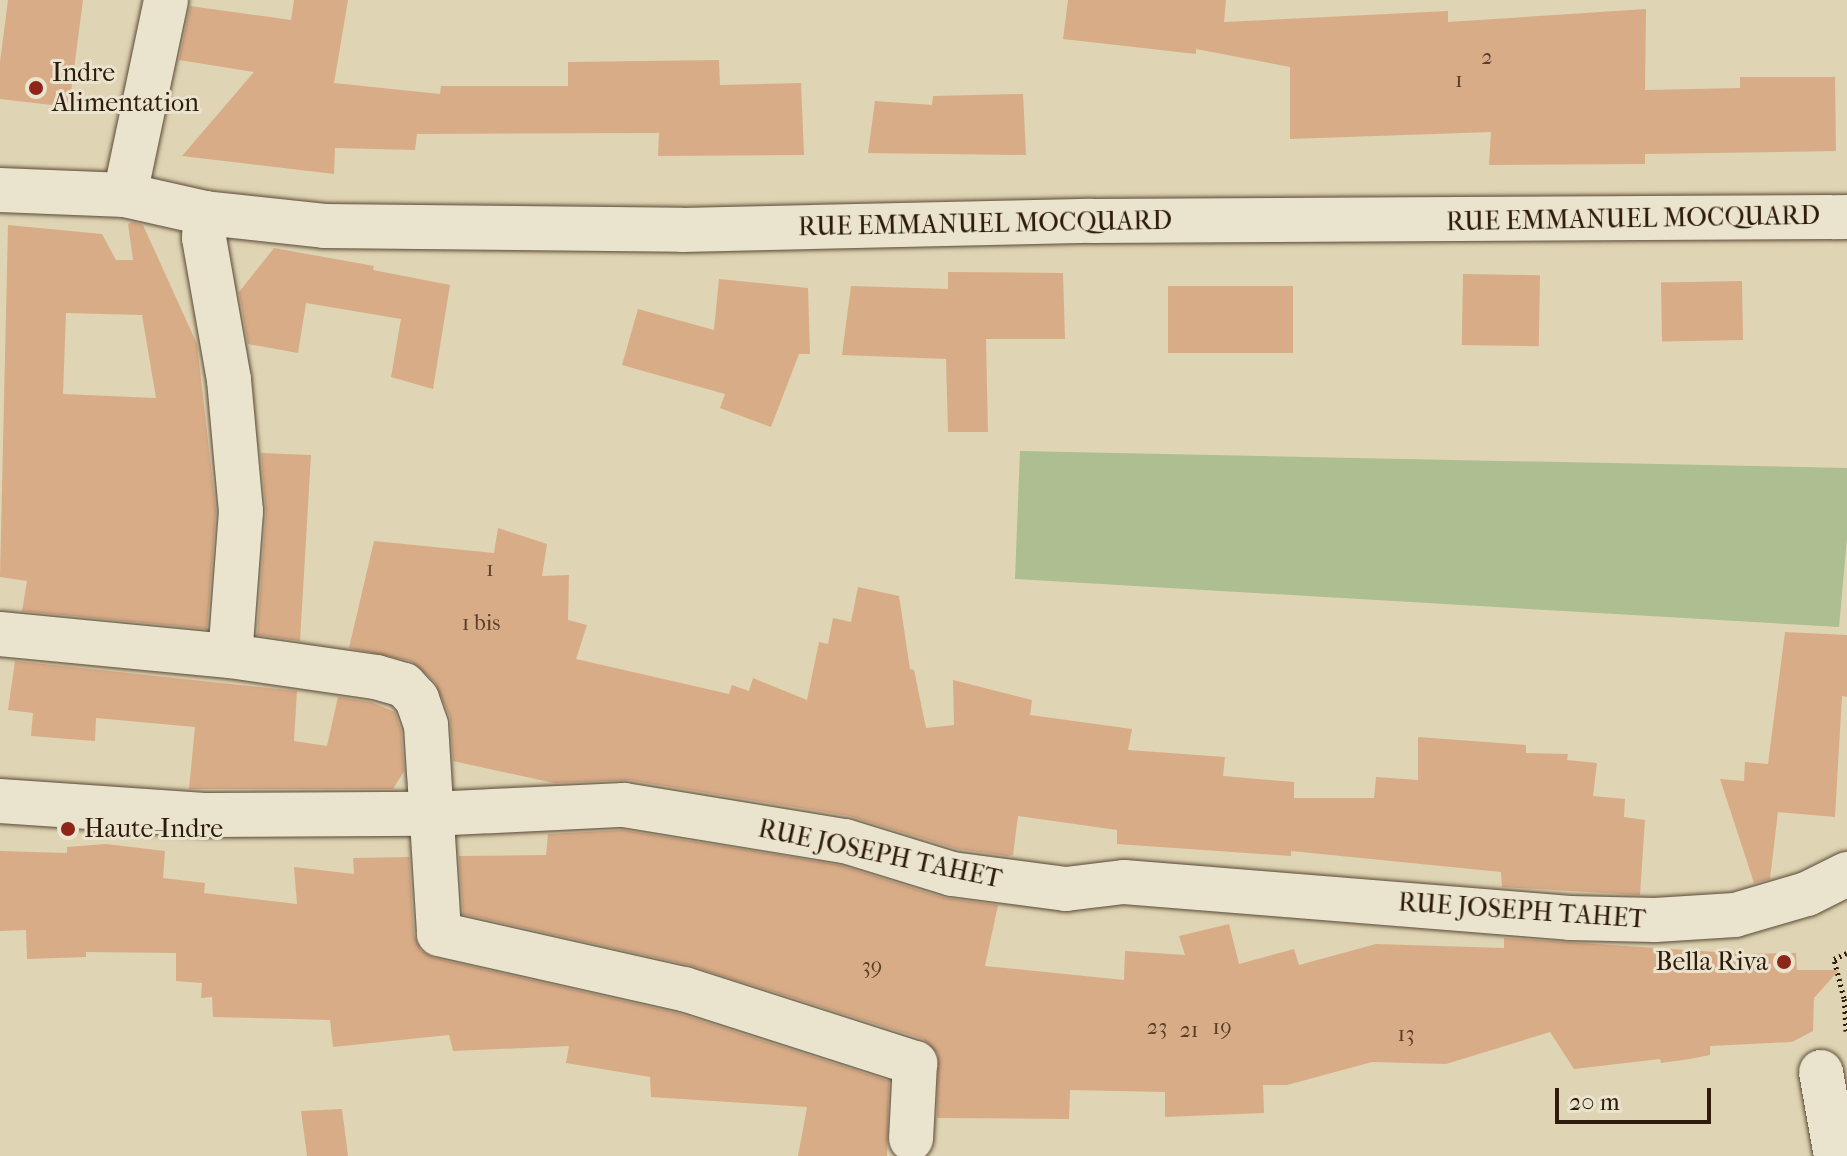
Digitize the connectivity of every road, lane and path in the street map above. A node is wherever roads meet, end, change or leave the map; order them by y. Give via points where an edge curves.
1 (166, 0) edge
2 (0, 190) edge
3 (125, 195) junction
4 (205, 213) junction
5 (1847, 217) edge
6 (0, 634) edge
7 (230, 656) junction
8 (0, 801) edge
9 (430, 814) junction
10 (1847, 874) edge
11 (1847, 953) edge
12 (1844, 998) dead end
13 (1821, 1072) dead end
14 (911, 1139) dead end
15 (1838, 1139) edge

1 - 3 street
2 - 3 street, RUE EMMANUEL MOCQUARD
3 - 4 street, RUE EMMANUEL MOCQUARD
4 - 5 street, RUE EMMANUEL MOCQUARD via 324,226 682,230 1091,221
4 - 7 street via 241,511
6 - 7 street
7 - 9 street via 404,685 417,699 426,725
8 - 9 street, RUE JOSEPH TAHET via 208,815
9 - 10 street, RUE JOSEPH TAHET via 624,805 845,841 952,874 1066,889 1124,882 1570,918 1735,915 1807,894
9 - 14 street via 439,934 684,989 915,1063
11 - 12 path via 1834,959
13 - 15 street

